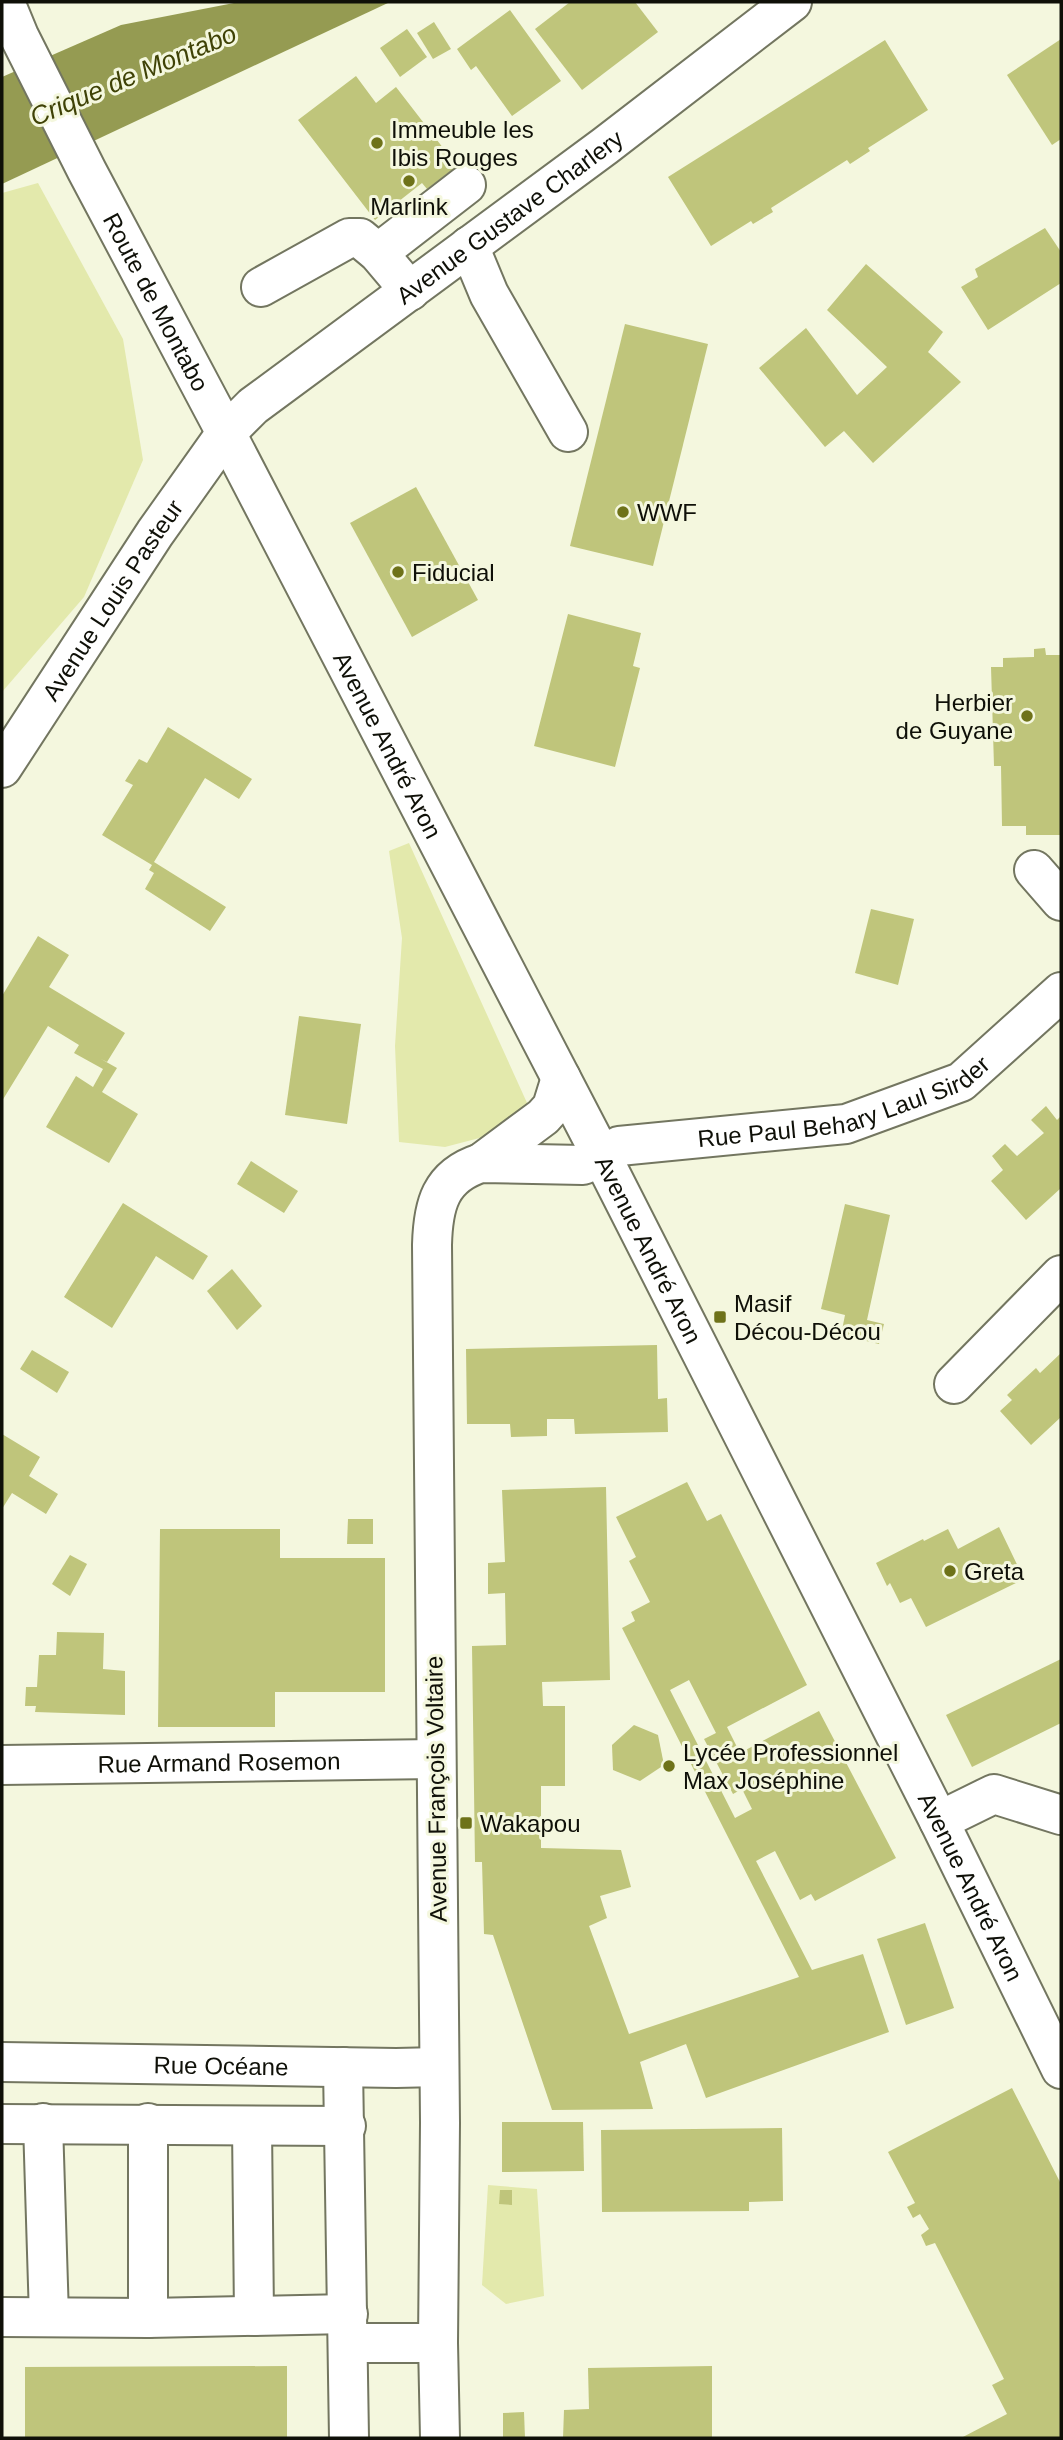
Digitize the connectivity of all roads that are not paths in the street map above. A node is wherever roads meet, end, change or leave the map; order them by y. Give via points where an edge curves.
1 (792, 2) edge
2 (12, 19) edge
3 (466, 185) dead end
4 (469, 246) junction
5 (378, 253) junction
6 (261, 286) dead end
7 (410, 291) junction
8 (568, 432) dead end
9 (226, 433) junction
10 (2, 768) edge
11 (1034, 870) dead end
12 (1061, 901) edge
13 (1061, 992) edge
14 (561, 1078) junction
15 (602, 1157) junction
16 (481, 1163) junction
17 (1061, 1275) edge
18 (954, 1384) dead end
19 (435, 1759) junction
20 (2, 1765) edge
21 (1061, 1815) edge
22 (939, 1821) junction
23 (2, 2062) edge
24 (343, 2067) junction
25 (439, 2067) junction
26 (1061, 2069) edge
27 (43, 2123) junction
28 (148, 2123) junction
29 (2, 2124) edge
30 (252, 2126) junction
31 (346, 2126) junction
32 (254, 2316) junction
33 (2, 2317) edge
34 (49, 2317) junction
35 (148, 2318) junction
36 (348, 2329) junction
37 (438, 2343) junction
38 (349, 2438) edge
39 (440, 2438) edge

1 - 4 street, Avenue Gustave Charlery
2 - 9 street, Route de Montabo via 86,171
3 - 5 street
4 - 7 street, Avenue Gustave Charlery
4 - 8 street via 489,294
5 - 6 street via 360,238 349,238
5 - 7 street
7 - 9 street, Avenue Gustave Charlery via 253,406
9 - 10 street, Avenue Louis Pasteur
9 - 14 street, Avenue André Aron
11 - 12 street
13 - 15 street, Rue Paul Behary Laul Sirder via 961,1082 846,1124 619,1146
14 - 15 street, Avenue André Aron
14 - 16 street, Avenue François Voltaire via 552,1107 543,1117
15 - 16 street, Avenue François Voltaire via 583,1165
15 - 22 street, Avenue André Aron
16 - 19 street, Avenue François Voltaire via 452,1177 432,1231
17 - 18 street
19 - 20 street, Rue Armand Rosemon
19 - 25 street, Avenue François Voltaire
21 - 22 street via 993,1794
22 - 26 street, Avenue André Aron
23 - 24 street, Rue Océane
24 - 25 street, Rue Océane
24 - 31 street
25 - 37 street, Avenue François Voltaire
27 - 28 street
27 - 29 street
27 - 34 street
28 - 30 street
28 - 35 street
30 - 31 street
30 - 32 street
31 - 36 street
32 - 35 street
32 - 36 street
33 - 34 street
34 - 35 street
36 - 37 street
36 - 38 street
37 - 39 street, Avenue François Voltaire

